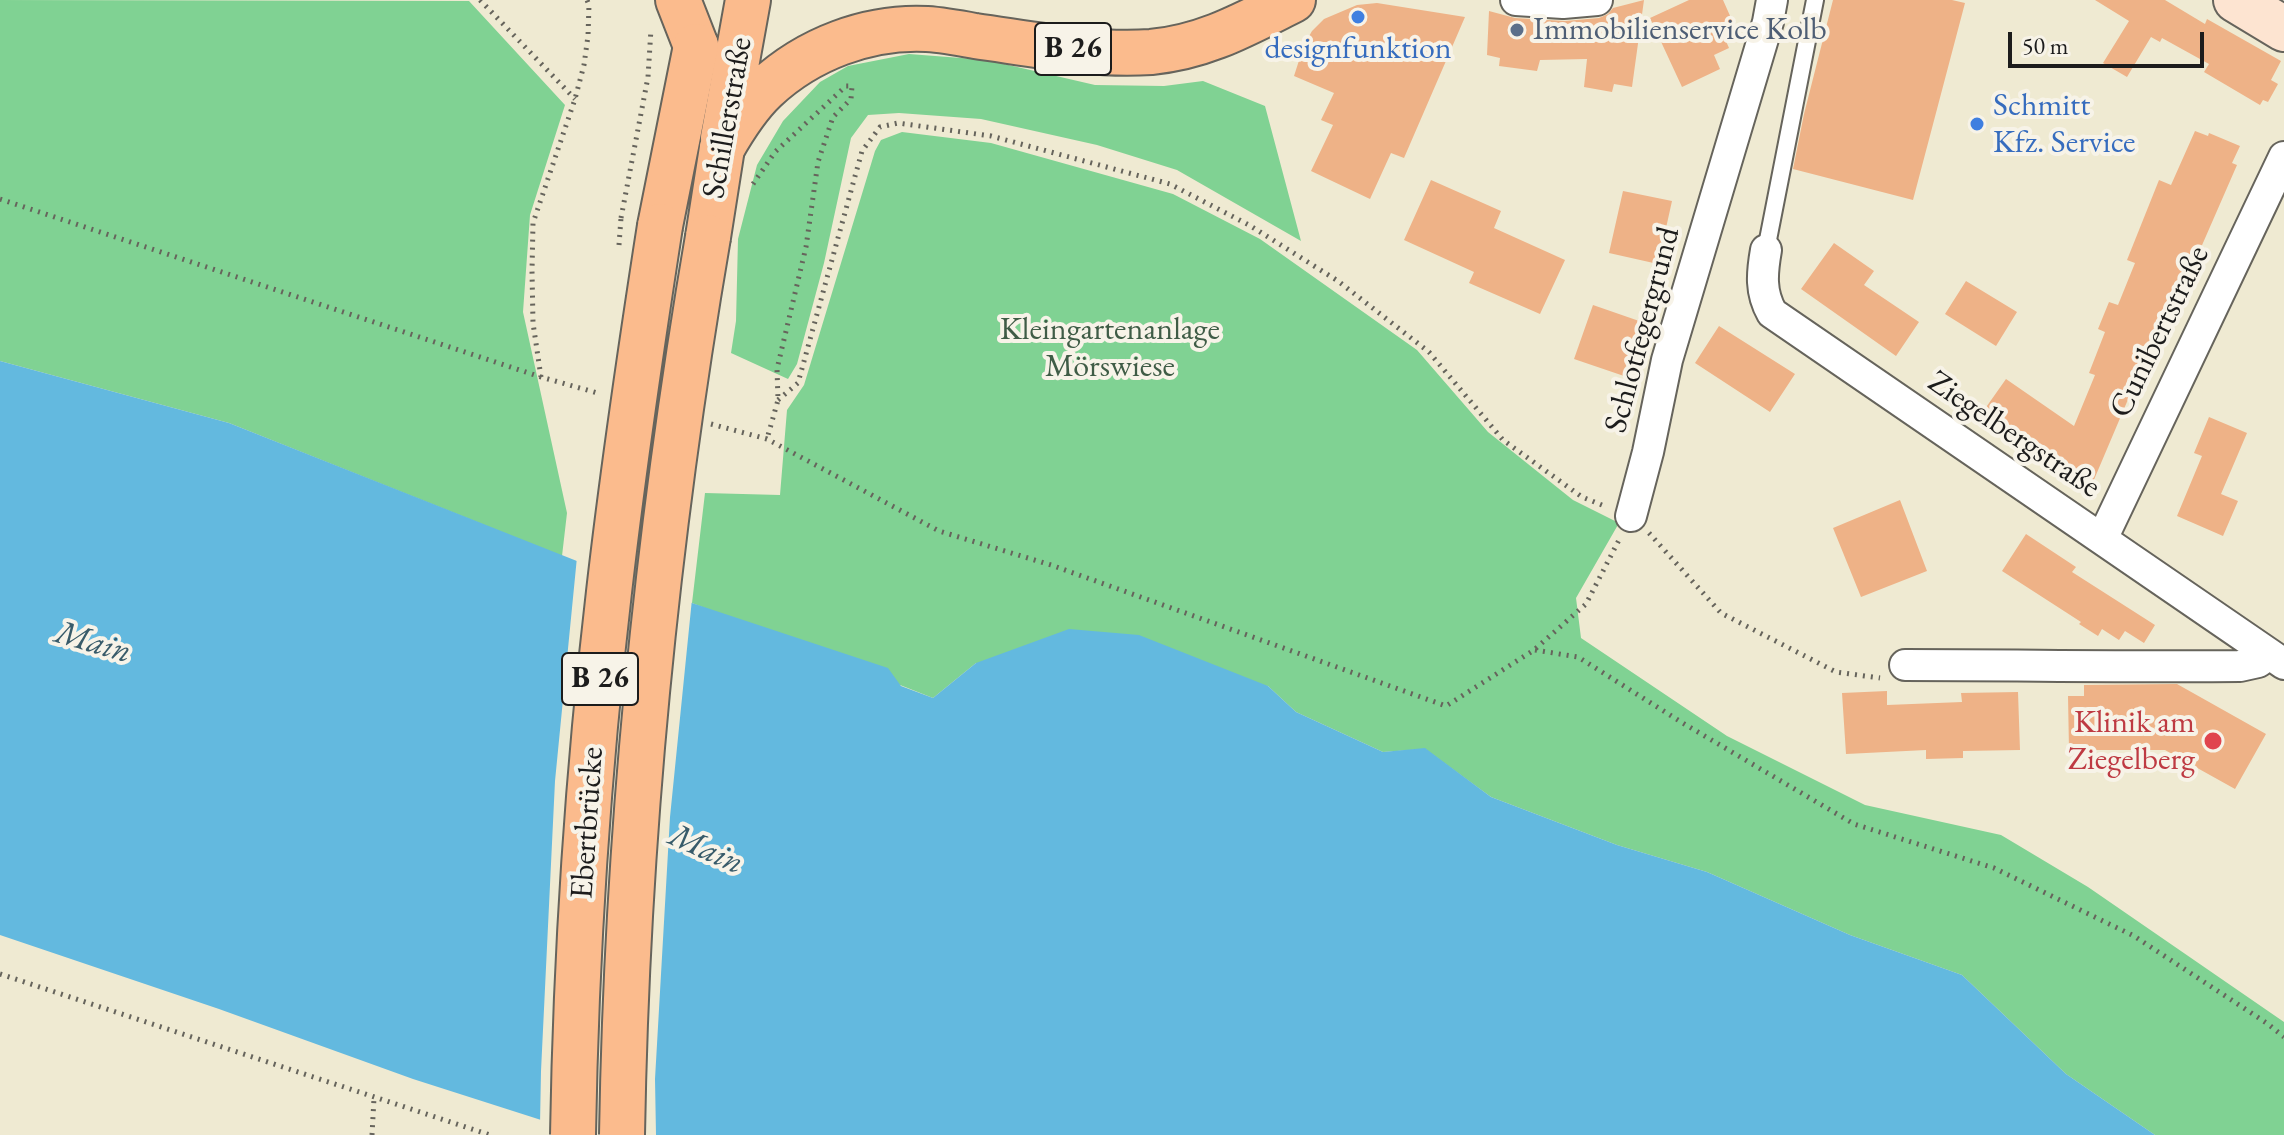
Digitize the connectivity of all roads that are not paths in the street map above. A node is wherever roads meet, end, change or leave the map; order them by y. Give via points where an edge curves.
1 (705, 0) edge
2 (748, 0) edge
3 (886, 0) edge
4 (1293, 0) edge
5 (1516, 0) edge
6 (1597, 0) edge
7 (1772, 0) edge
8 (1815, 0) edge
9 (2236, 0) edge
10 (665, 11) edge
11 (2284, 29) edge
12 (962, 34) junction
13 (696, 46) junction
14 (722, 148) junction
15 (2284, 157) edge
16 (640, 222) joint
17 (708, 237) joint
18 (1766, 250) joint
19 (1631, 516) road end
20 (2102, 539) junction
21 (2276, 659) edge
22 (1894, 671) road end
23 (573, 1135) edge
24 (622, 1135) edge

1 - 13 main road, Schillerstraße
2 - 14 main road, Schillerstraße
3 - 12 main road
4 - 12 main road, B 26 via 1218,37 1150,52
5 - 6 street
7 - 19 street, Schlotfegergrund via 1667,360
8 - 18 lane
9 - 11 main road
10 - 13 main road
12 - 14 main road via 891,30 823,49 764,90
13 - 16 main road, Schillerstraße / B 26
14 - 17 main road, Schillerstraße / B 26
15 - 20 street, Cunibertstraße
16 - 23 main road, Ebertbrücke / B 26, bridge via 623,472 596,714
17 - 24 main road, Ebertbrücke / B 26, bridge via 672,465 647,690 628,946
18 - 20 street, Ziegelbergstraße via 1763,294 1772,313
20 - 21 street, Ziegelbergstraße
21 - 22 street, Ziegelbergstraße via 2240,666 2052,664

